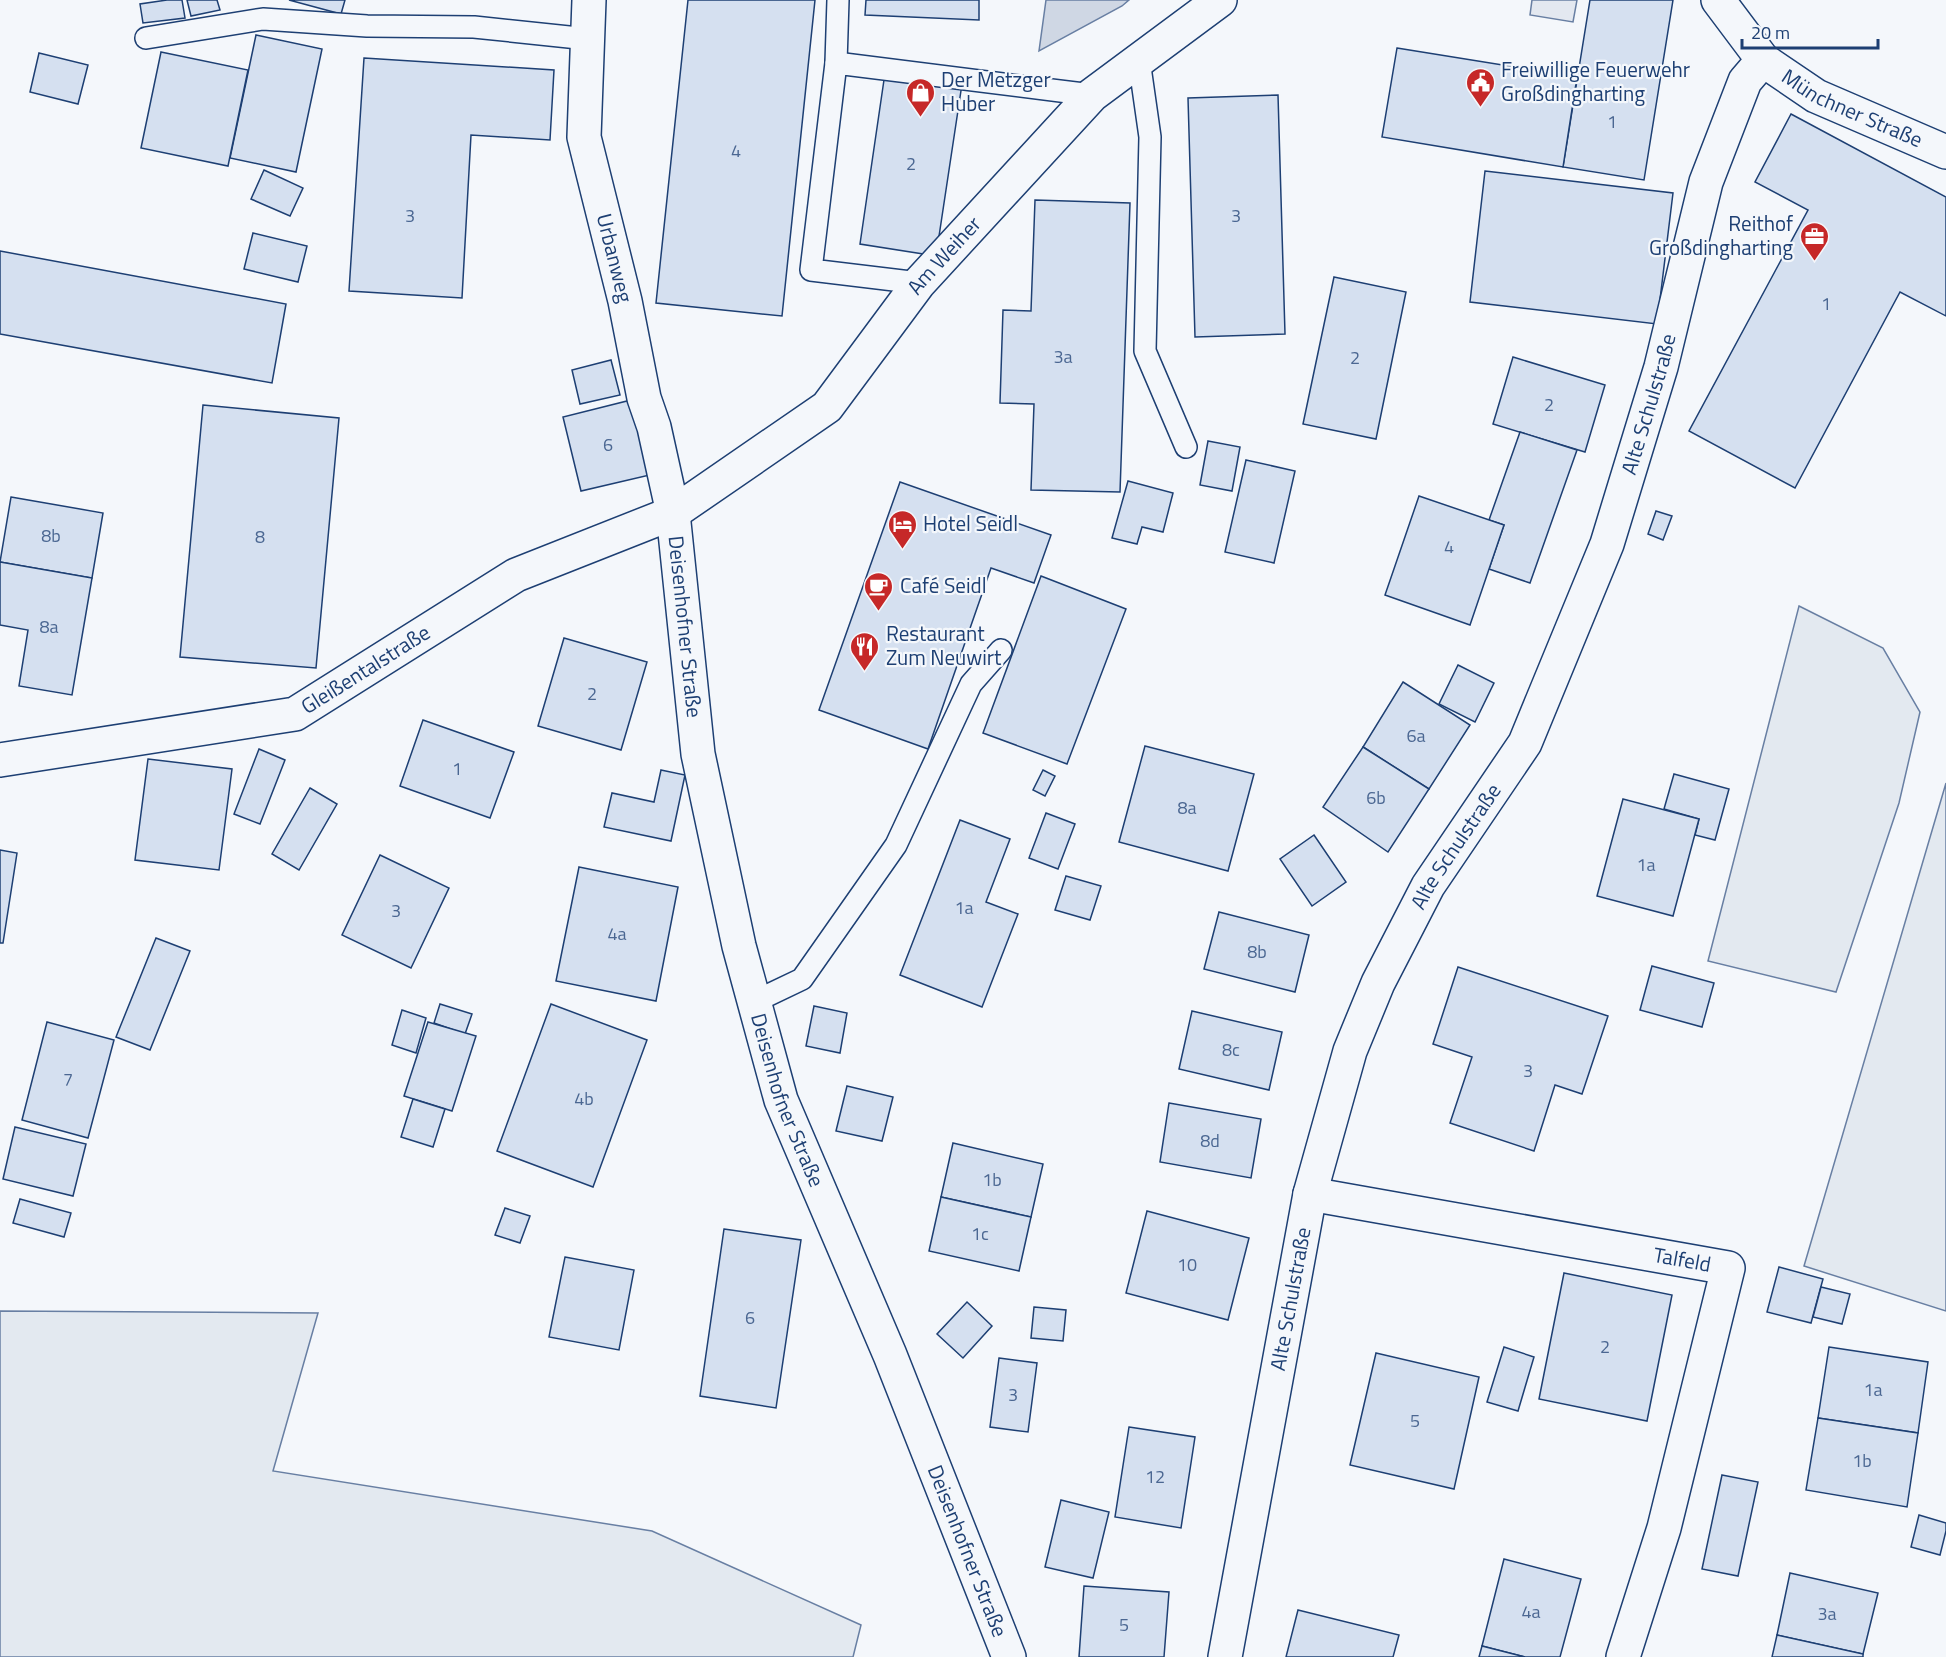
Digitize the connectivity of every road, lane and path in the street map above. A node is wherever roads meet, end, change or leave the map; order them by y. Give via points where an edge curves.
1 (589, 0) edge
2 (838, 0) edge
3 (1220, 0) edge
4 (1718, 0) edge
5 (146, 38) dead end
6 (588, 39) junction
7 (1139, 60) junction
8 (1763, 60) junction
9 (836, 63) junction
10 (1092, 95) junction
11 (1946, 153) edge
12 (920, 283) junction
13 (1186, 447) dead end
14 (674, 513) junction
15 (1001, 650) dead end
16 (0, 760) edge
17 (754, 1002) junction
18 (1310, 1194) junction
19 (1008, 1657) edge
20 (1225, 1657) edge
21 (1623, 1657) edge

1 - 6 street, Urbanweg
2 - 9 lane
3 - 7 street, Am Weiher
4 - 8 street, Münchner Straße
5 - 6 lane via 263,19 367,26 474,27
6 - 14 street, Urbanweg via 584,138
7 - 10 street, Am Weiher
7 - 13 lane via 1150,137 1145,351
8 - 11 street, Münchner Straße via 1816,96
8 - 18 street, Alte Schulstraße via 1744,81 1706,182 1661,367 1607,544 1525,742 1428,886 1378,983 1350,1052
9 - 10 lane
9 - 12 lane via 811,270
10 - 12 street, Am Weiher
12 - 14 street, Am Weiher via 827,407
14 - 16 street, Gleißentalstraße via 516,575 295,714
14 - 17 street, Deisenhofner Straße via 698,754
15 - 17 lane via 971,684 896,845 802,979
17 - 19 street, Deisenhofner Straße via 781,1100 890,1355
18 - 20 street, Alte Schulstraße
18 - 21 street, Talfeld via 1728,1268 1664,1528

